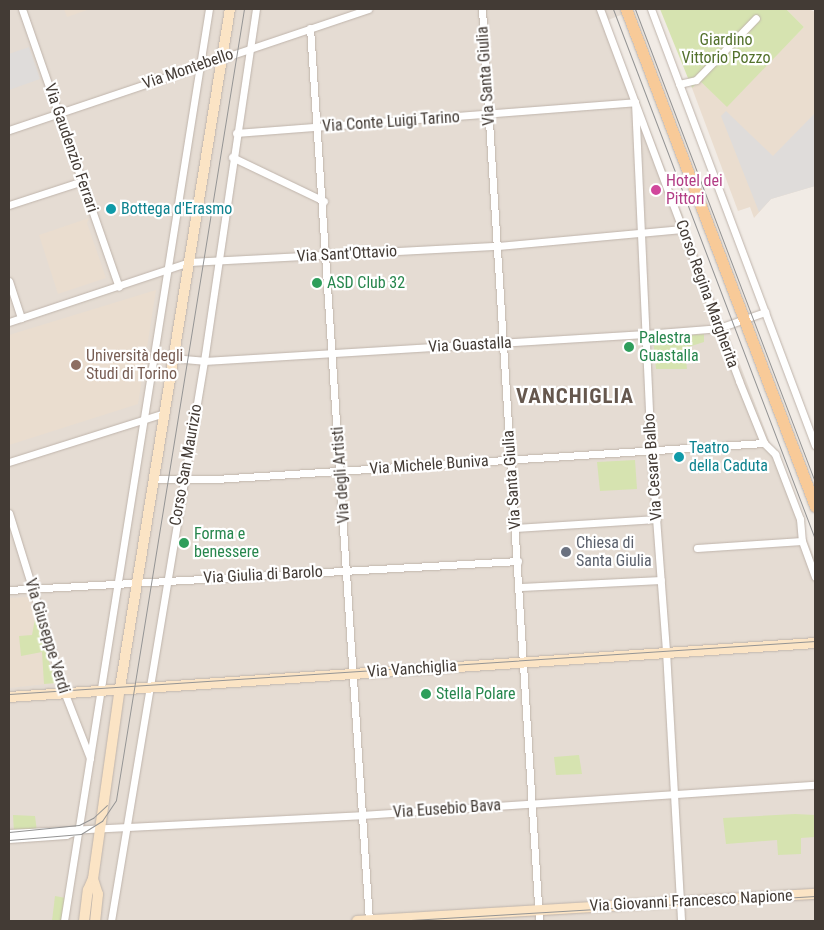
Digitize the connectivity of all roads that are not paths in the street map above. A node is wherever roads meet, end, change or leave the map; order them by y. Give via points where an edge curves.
1 (22, 9) edge
2 (209, 9) edge
3 (230, 9) edge
4 (256, 9) edge
5 (368, 9) edge
6 (482, 9) edge
7 (600, 9) edge
8 (626, 9) edge
9 (651, 9) edge
10 (756, 18) dead end
11 (310, 28) junction
12 (251, 48) junction
13 (221, 58) junction
14 (200, 65) junction
15 (679, 84) junction
16 (635, 102) junction
17 (58, 113) junction
18 (488, 115) junction
19 (319, 126) junction
20 (9, 130) edge
21 (236, 133) junction
22 (232, 157) junction
23 (82, 181) junction
24 (324, 201) junction
25 (9, 205) edge
26 (682, 230) junction
27 (640, 233) junction
28 (498, 246) junction
29 (327, 255) junction
30 (189, 262) junction
31 (218, 262) junction
32 (168, 270) junction
33 (9, 281) edge
34 (119, 287) junction
35 (765, 312) junction
36 (21, 318) junction
37 (744, 319) junction
38 (9, 322) edge
39 (719, 328) junction
40 (645, 334) junction
41 (504, 343) junction
42 (332, 353) junction
43 (172, 358) junction
44 (204, 360) junction
45 (164, 412) junction
46 (142, 419) junction
47 (764, 443) junction
48 (815, 445) edge
49 (651, 451) junction
50 (511, 460) junction
51 (9, 462) edge
52 (341, 471) junction
53 (153, 479) junction
54 (183, 480) junction
55 (815, 506) edge
56 (9, 513) edge
57 (657, 520) junction
58 (515, 528) junction
59 (802, 541) junction
60 (697, 548) dead end
61 (518, 561) junction
62 (347, 571) junction
63 (815, 577) edge
64 (167, 580) junction
65 (661, 580) junction
66 (136, 582) junction
67 (118, 583) junction
68 (520, 587) junction
69 (32, 588) junction
70 (9, 590) edge
71 (815, 643) edge
72 (666, 653) junction
73 (523, 662) junction
74 (354, 672) junction
75 (148, 687) junction
76 (119, 689) junction
77 (100, 692) junction
78 (65, 694) junction
79 (9, 697) edge
80 (90, 758) junction
81 (815, 785) edge
82 (674, 796) junction
83 (533, 803) junction
84 (361, 815) junction
85 (127, 828) junction
86 (101, 829) junction
87 (78, 830) junction
88 (9, 833) edge
89 (9, 839) edge
90 (93, 879) junction
91 (815, 894) edge
92 (680, 900) junction
93 (539, 916) edge
94 (64, 921) edge
95 (84, 921) edge
96 (95, 921) edge
97 (110, 921) edge
98 (357, 921) edge
99 (369, 921) edge
100 (681, 921) edge

1 - 17 street, Via Gaudenzio Ferrari
2 - 14 street
3 - 13 street, Corso San Maurizio
4 - 12 street, Corso San Maurizio
5 - 11 street, Via Montebello
6 - 18 street, Via Santa Giulia
7 - 16 street, Corso Regina Margherita
8 - 37 main road, Corso Regina Margherita
9 - 15 street
10 - 15 street via 696,80
11 - 12 street, Via Montebello
11 - 19 street, Via degli Artisti
12 - 13 street, Via Montebello
12 - 21 street, Corso San Maurizio
13 - 14 street, Via Montebello
13 - 30 street, Corso San Maurizio
14 - 17 street, Via Montebello
14 - 32 street
15 - 35 street
16 - 18 street, Via Conte Luigi Tarino
16 - 26 street, Corso Regina Margherita
16 - 27 street, Via Cesare Balbo
17 - 20 street, Via Montebello
17 - 23 street, Via Gaudenzio Ferrari
18 - 19 street, Via Conte Luigi Tarino
18 - 28 street, Via Santa Giulia
19 - 21 street, Via Conte Luigi Tarino
19 - 24 street, Via degli Artisti
21 - 22 street, Corso San Maurizio
22 - 24 street
22 - 31 street, Corso San Maurizio
23 - 25 street
23 - 34 street, Via Gaudenzio Ferrari
24 - 29 street, Via degli Artisti
26 - 27 street, Via Sant'Ottavio
26 - 39 street, Corso Regina Margherita
27 - 28 street, Via Sant'Ottavio
27 - 40 street, Via Cesare Balbo
28 - 29 street, Via Sant'Ottavio
28 - 41 street, Via Santa Giulia
29 - 31 street, Via Sant'Ottavio
29 - 42 street, Via degli Artisti
30 - 31 street, Via Sant'Ottavio
30 - 32 street, Via Sant'Ottavio
30 - 43 street, Corso San Maurizio
31 - 44 street, Corso San Maurizio
32 - 34 street, Via Sant'Ottavio
32 - 46 street
33 - 36 street
34 - 36 street, Via Sant'Ottavio
35 - 37 street, Via Guastalla
35 - 48 street
36 - 38 street, Via Sant'Ottavio
37 - 39 street, Via Guastalla
37 - 55 main road, Corso Regina Margherita
39 - 40 street, Via Guastalla
39 - 47 street, Corso Regina Margherita
40 - 41 street, Via Guastalla
40 - 49 street, Via Cesare Balbo
41 - 42 street, Via Guastalla
41 - 50 street, Via Santa Giulia
42 - 44 street, Via Guastalla
42 - 52 street, Via degli Artisti
43 - 44 street, Via Guastalla
43 - 45 street, Corso San Maurizio
44 - 54 street, Corso San Maurizio
45 - 46 street
45 - 53 street, Corso San Maurizio
46 - 51 street
46 - 67 street
47 - 49 street, Via Michele Buniva
47 - 59 street, Corso Regina Margherita via 775,454 800,519
49 - 50 street, Via Michele Buniva
49 - 57 street, Via Cesare Balbo
50 - 52 street, Via Michele Buniva
50 - 58 street, Via Santa Giulia
52 - 54 street, Via Michele Buniva
52 - 62 street, Via degli Artisti
53 - 54 street, Via Michele Buniva
53 - 66 street, Corso San Maurizio
54 - 64 street, Corso San Maurizio
56 - 69 street, Via Giuseppe Verdi
57 - 58 street
57 - 65 street, Via Cesare Balbo
58 - 61 street, Via Santa Giulia
59 - 60 street
59 - 63 street, Corso Regina Margherita
61 - 62 street, Via Giulia di Barolo
61 - 68 street, Via Santa Giulia
62 - 64 street, Via Giulia di Barolo
62 - 74 street, Via degli Artisti
64 - 66 street, Via Giulia di Barolo
64 - 75 street, Corso San Maurizio
65 - 68 street
65 - 72 street, Via Cesare Balbo
66 - 67 street, Via Giulia di Barolo
66 - 76 street, Corso San Maurizio
67 - 69 street, Via Giulia di Barolo
67 - 77 street
68 - 73 street, Via Santa Giulia
69 - 70 street, Via Giulia di Barolo
69 - 78 street, Via Giuseppe Verdi
71 - 72 street, Via Vanchiglia
72 - 73 street, Via Vanchiglia
72 - 82 street, Via Cesare Balbo
73 - 74 street, Via Vanchiglia
73 - 83 street, Via Santa Giulia
74 - 75 street, Via Vanchiglia
74 - 84 street, Via degli Artisti
75 - 76 street, Via Vanchiglia
75 - 85 street, Corso San Maurizio
76 - 77 street, Via Vanchiglia
76 - 86 street, Corso San Maurizio
77 - 78 street, Via Vanchiglia
77 - 80 street
78 - 79 street, Via Vanchiglia
78 - 80 street, Via Giuseppe Verdi
80 - 87 street
81 - 82 street, Via Eusebio Bava
82 - 83 street, Via Eusebio Bava
82 - 92 street, Via Cesare Balbo
83 - 84 street, Via Eusebio Bava
83 - 93 street, Via Santa Giulia
84 - 85 street, Via Eusebio Bava
84 - 99 street, Via degli Artisti
85 - 86 street, Via Eusebio Bava
85 - 97 street, Corso San Maurizio
86 - 87 street, Via Eusebio Bava
86 - 90 street, Corso San Maurizio
87 - 88 street, Via Eusebio Bava
87 - 89 street, Via Eusebio Bava via 66,835
87 - 94 street
90 - 95 street, Corso San Maurizio via 88,890
90 - 96 street, Corso San Maurizio via 98,894
91 - 92 street, Via Giovanni Francesco Napione
92 - 93 street, Via Giovanni Francesco Napione
92 - 100 street, Via Cesare Balbo
93 - 99 street, Via Giovanni Francesco Napione
98 - 99 street, Via Giovanni Francesco Napione

